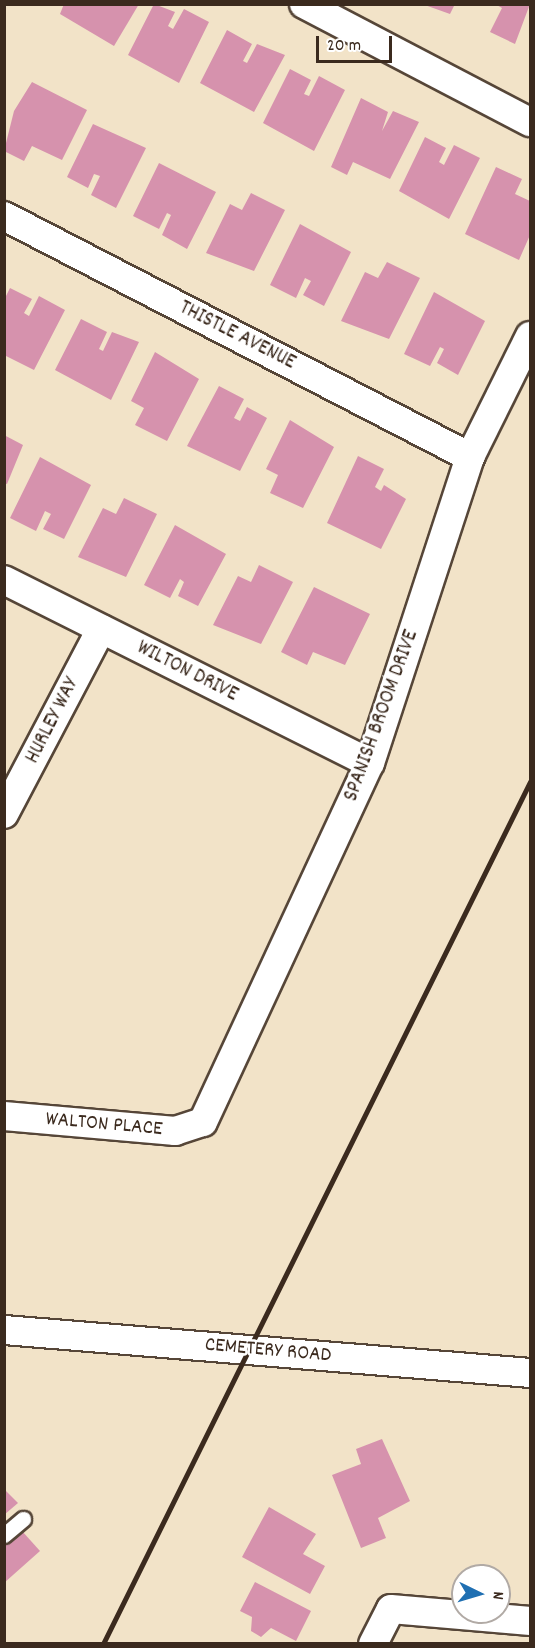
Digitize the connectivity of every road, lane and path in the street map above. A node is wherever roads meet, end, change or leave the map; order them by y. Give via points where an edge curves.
1 (304, 4) edge
2 (531, 122) edge
3 (4, 216) edge
4 (531, 336) edge
5 (470, 457) junction
6 (4, 580) edge
7 (101, 628) junction
8 (369, 764) junction
9 (4, 814) edge
10 (4, 1116) edge
11 (203, 1122) joint
12 (4, 1330) edge
13 (531, 1373) edge
14 (22, 1519) dead end
15 (4, 1535) edge
16 (531, 1621) edge
17 (373, 1644) edge

1 - 2 street
3 - 5 street, THISTLE AVENUE
4 - 5 street, SPANISH BROOM DRIVE
5 - 8 street, SPANISH BROOM DRIVE
6 - 7 street, WILTON DRIVE
7 - 8 street, WILTON DRIVE
7 - 9 street, HURLEY WAY
8 - 11 street, SPANISH BROOM DRIVE
10 - 11 street, WALTON PLACE via 175,1131
12 - 13 street, CEMETERY ROAD
14 - 15 lane
16 - 17 street via 391,1609

